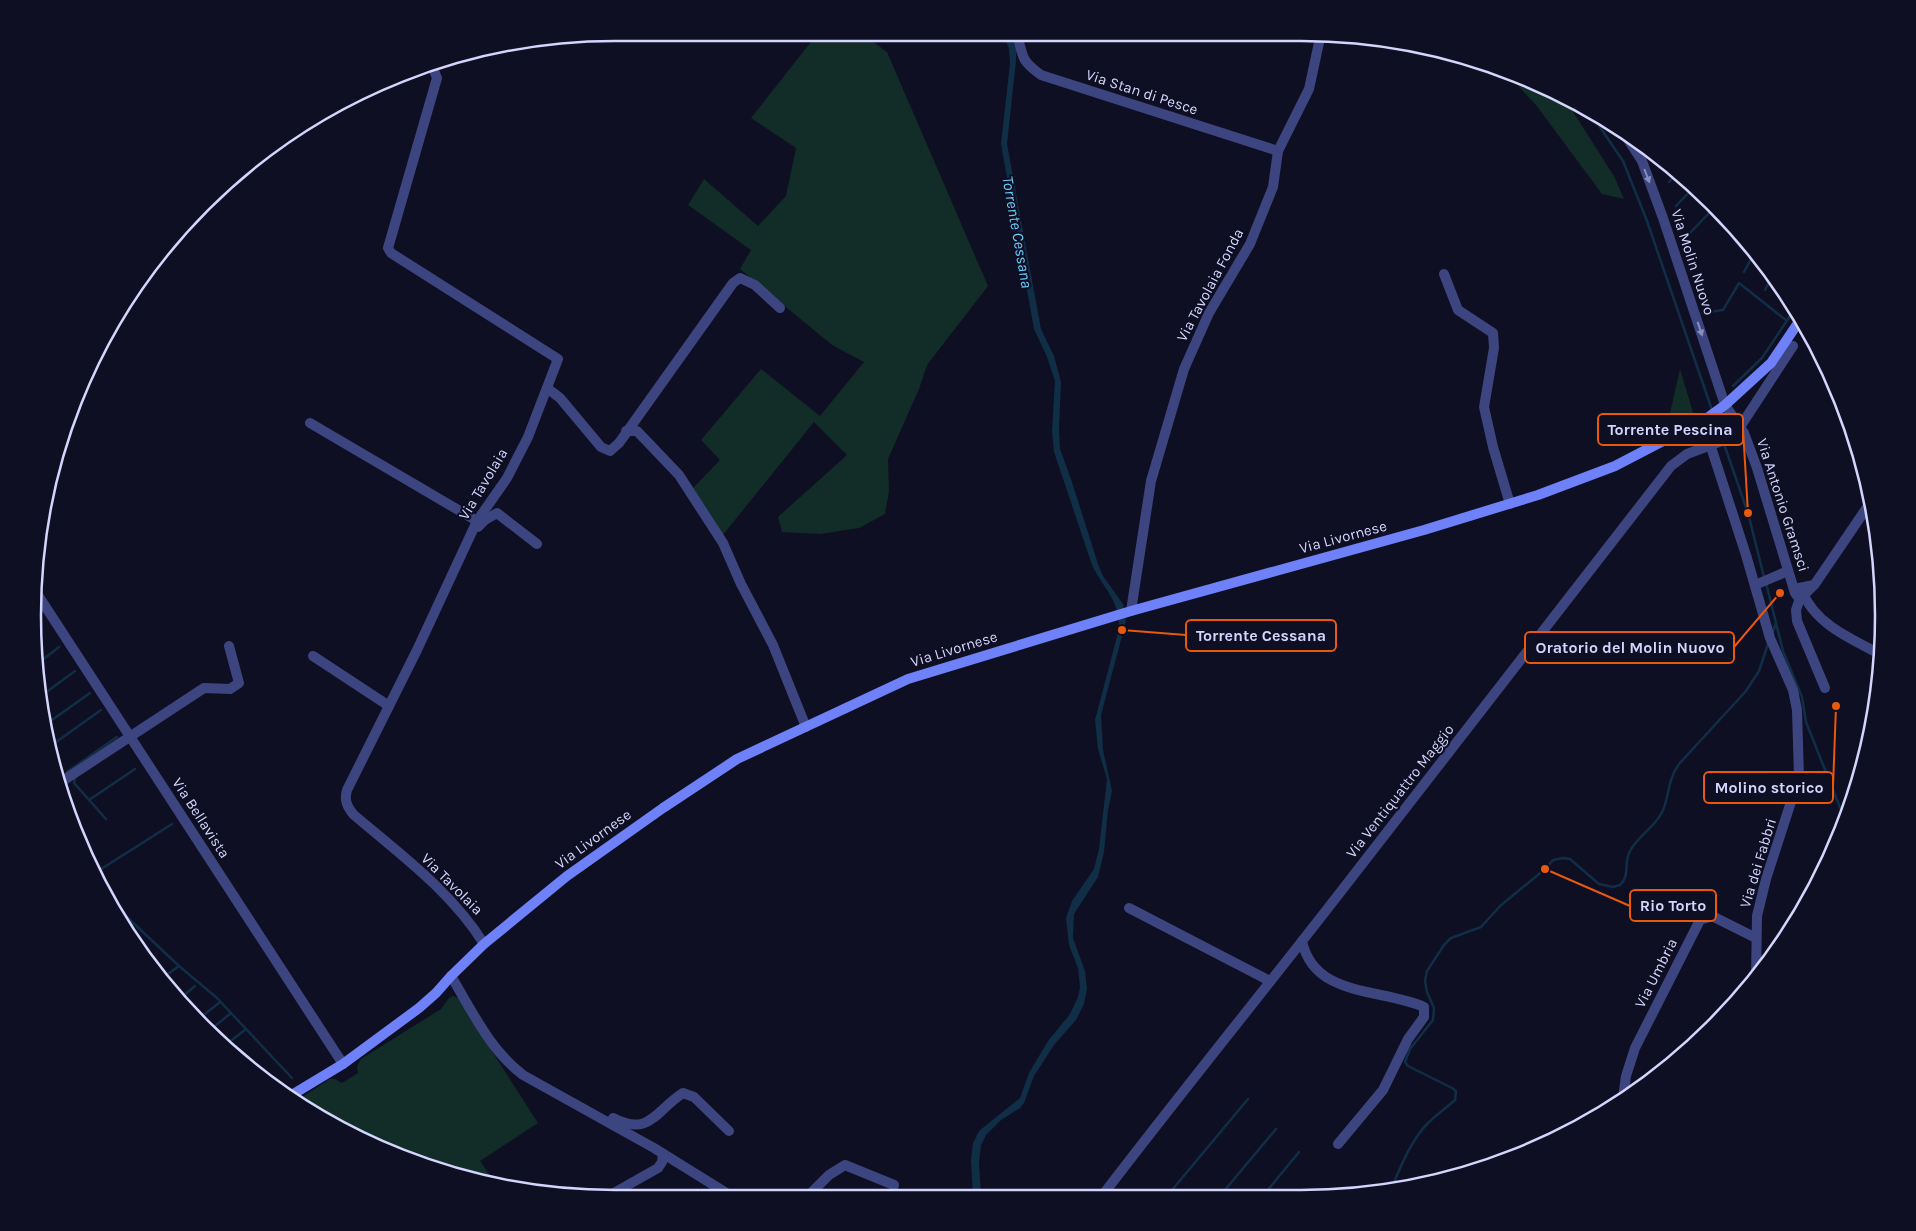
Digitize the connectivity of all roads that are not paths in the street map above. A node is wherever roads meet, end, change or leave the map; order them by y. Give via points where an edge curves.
1 (1019, 41) edge
2 (1319, 42) edge
3 (434, 71) edge
4 (1634, 148) edge
5 (1278, 151) junction
6 (1444, 274) dead end
7 (780, 308) dead end
8 (1796, 325) edge
9 (1793, 346) dead end
10 (547, 388) junction
11 (1721, 408) junction
12 (310, 424) dead end
13 (1740, 427) junction
14 (626, 431) junction
15 (1713, 443) junction
16 (1510, 504) junction
17 (1865, 510) edge
18 (476, 521) junction
19 (470, 535) junction
20 (537, 544) dead end
21 (1788, 571) junction
22 (1757, 584) junction
23 (1800, 592) junction
24 (41, 600) edge
25 (1130, 612) junction
26 (229, 646) dead end
27 (1874, 651) edge
28 (313, 656) dead end
29 (1825, 688) dead end
30 (389, 706) junction
31 (806, 727) junction
32 (130, 736) junction
33 (66, 779) edge
34 (1130, 908) dead end
35 (1756, 938) junction
36 (1302, 941) junction
37 (484, 944) junction
38 (1756, 965) edge
39 (451, 976) junction
40 (1270, 980) junction
41 (343, 1064) junction
42 (1624, 1090) edge
43 (296, 1093) edge
44 (574, 1104) junction
45 (729, 1132) dead end
46 (1338, 1144) dead end
47 (663, 1154) junction
48 (894, 1185) dead end
49 (619, 1190) edge
50 (722, 1190) edge
51 (814, 1190) edge
52 (1107, 1190) edge

1 - 5 street, Via Stan di Pesce via 1027,66 1041,75
2 - 5 street, Via Tavolaia Fonda via 1310,89
3 - 10 street, Via Tavolaia via 437,78 388,248 391,253 558,359
4 -> 11 street, Via Molin Nuovo via 1642,161 1663,218
5 - 25 street, Via Tavolaia Fonda via 1273,187 1250,244 1209,313 1184,369 1150,481
6 - 16 street via 1458,310 1493,333 1494,348 1484,407
7 - 14 street via 755,285 740,278 732,283
8 - 11 main road, Via Livornese via 1771,363
9 - 13 street, Via Ventiquattro Maggio
10 - 14 street via 560,398 605,450 615,448
10 - 18 street, Via Tavolaia via 528,437 507,478
11 - 13 street, Via Antonio Gramsci
11 - 16 main road, Via Livornese via 1614,466
12 - 18 street
13 - 15 street, Via Ventiquattro Maggio via 1727,439
13 - 21 street, Via Antonio Gramsci
14 - 31 street via 637,431 679,475 723,543 773,645
15 - 22 street, Via dei Fabbri
15 - 36 street, Via Ventiquattro Maggio via 1687,454 1671,466
16 - 25 main road, Via Livornese
17 - 23 street, Via Antonio Gramsci via 1815,583
18 - 19 street, Via Tavolaia
19 - 20 street via 485,520 497,514
19 - 30 street, Via Tavolaia
21 - 22 street
21 - 23 street, Via Antonio Gramsci
22 - 35 street, Via dei Fabbri via 1770,638 1793,690 1800,751 1799,777 1766,879 1757,916
23 - 27 street via 1828,624
23 - 29 street, Via Antonio Gramsci via 1797,621
24 - 32 street, Via Bellavista
25 - 31 main road, Via Livornese via 908,679
26 - 32 street via 239,683 230,689 204,688
28 - 30 street
30 - 37 street, Via Tavolaia via 347,790 347,805 354,815 456,905
31 - 37 main road, Via Livornese via 737,759 663,808 567,876
32 - 33 street
32 - 41 street, Via Bellavista
34 - 40 street
35 - 38 street, Via dei Fabbri
35 - 42 street, Via Umbria via 1712,916 1700,920 1635,1048
36 - 40 street, Via Ventiquattro Maggio
36 - 46 street via 1304,953 1317,970 1334,982 1424,1007 1424,1017 1408,1039 1383,1090
37 - 39 main road, Via Livornese
39 - 41 main road, Via Livornese via 419,1008
39 - 44 street via 489,1040 507,1062 523,1075
40 - 52 street, Via Ventiquattro Maggio
41 - 43 main road, Via Livornese
44 - 45 street via 584,1105 623,1124 644,1125 683,1093 694,1097
44 - 47 street
47 - 49 street via 658,1168
47 - 50 street
48 - 51 street via 845,1165

